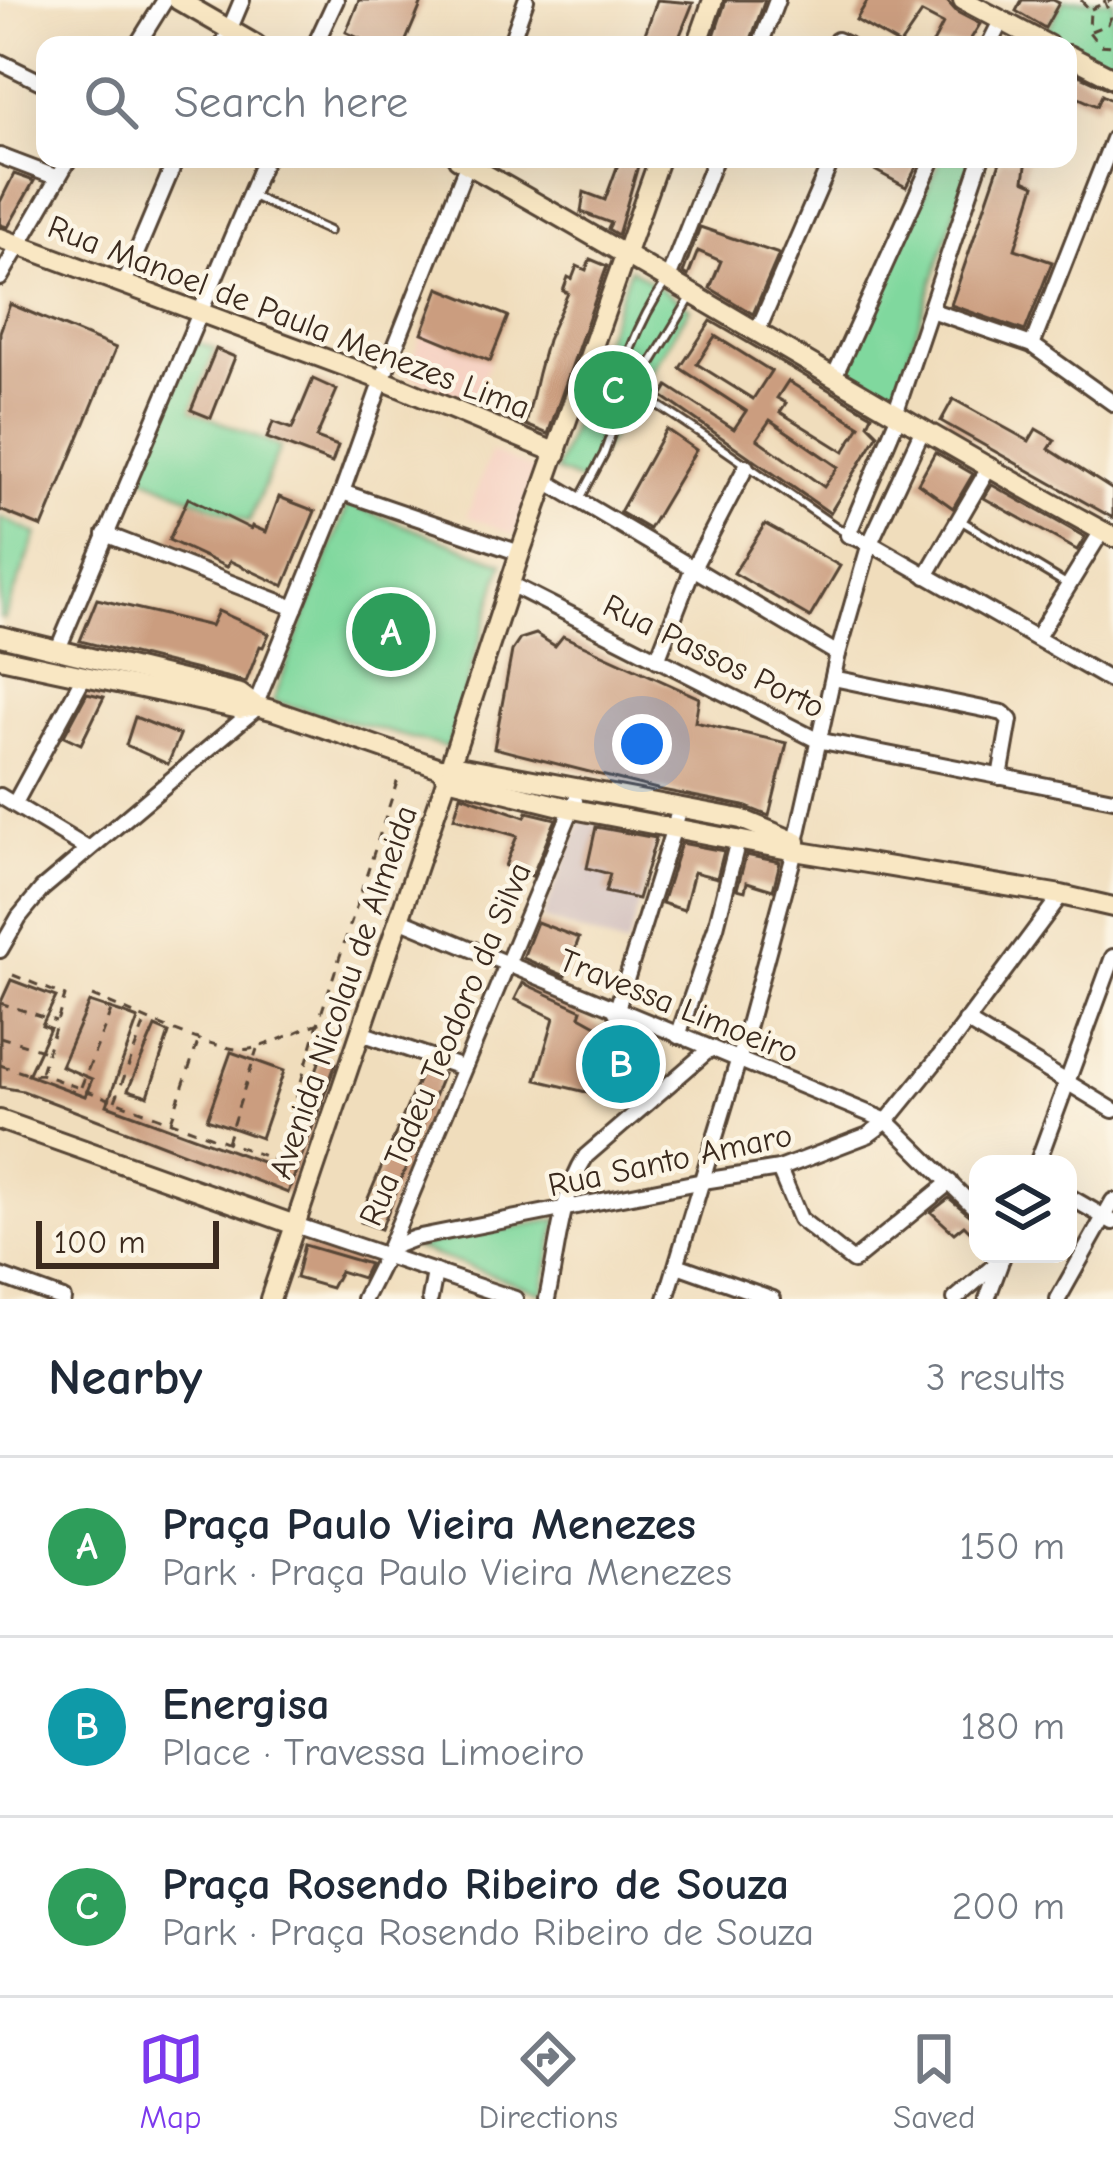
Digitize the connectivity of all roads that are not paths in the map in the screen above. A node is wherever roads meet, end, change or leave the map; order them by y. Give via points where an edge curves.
1 (165, 0) edge
2 (178, 0) edge
3 (242, 0) edge
4 (336, 0) edge
5 (526, 0) edge
6 (713, 0) edge
7 (777, 0) edge
8 (963, 0) edge
9 (1012, 0) edge
10 (1001, 21) junction
11 (143, 36) edge
12 (225, 36) edge
13 (226, 36) edge
14 (319, 36) edge
15 (513, 36) edge
16 (701, 36) edge
17 (763, 36) edge
18 (994, 36) edge
19 (1013, 36) edge
20 (1077, 60) edge
21 (0, 62) edge
22 (1113, 78) edge
23 (36, 80) edge
24 (1113, 139) edge
25 (0, 156) edge
26 (64, 168) edge
27 (172, 168) edge
28 (261, 168) edge
29 (462, 168) edge
30 (477, 168) edge
31 (655, 168) edge
32 (711, 168) edge
33 (828, 168) edge
34 (923, 168) edge
35 (978, 168) edge
36 (58, 178) junction
37 (249, 194) junction
38 (329, 231) dead end
39 (9, 242) edge
40 (626, 256) junction
41 (0, 278) edge
42 (668, 279) junction
43 (123, 285) junction
44 (694, 293) junction
45 (198, 311) junction
46 (933, 311) junction
47 (758, 330) junction
48 (1032, 345) junction
49 (834, 377) junction
50 (382, 380) junction
51 (637, 392) junction
52 (1113, 404) edge
53 (896, 415) junction
54 (615, 423) junction
55 (923, 429) junction
56 (556, 453) junction
57 (990, 466) junction
58 (746, 467) junction
59 (546, 481) junction
60 (342, 493) junction
61 (579, 500) junction
62 (960, 520) junction
63 (105, 534) junction
64 (1107, 534) edge
65 (848, 535) junction
66 (870, 544) junction
67 (520, 553) junction
68 (692, 570) junction
69 (926, 576) junction
70 (510, 584) junction
71 (1068, 585) junction
72 (295, 608) junction
73 (0, 636) edge
74 (1037, 638) junction
75 (58, 649) junction
76 (838, 654) junction
77 (0, 658) edge
78 (657, 660) junction
79 (84, 676) junction
80 (832, 678) junction
81 (1113, 682) edge
82 (256, 706) junction
83 (817, 740) junction
84 (449, 770) junction
85 (1000, 777) junction
86 (1113, 799) edge
87 (7, 800) edge
88 (576, 800) junction
89 (678, 817) junction
90 (772, 838) junction
91 (738, 840) junction
92 (795, 846) junction
93 (88, 849) junction
94 (1060, 895) junction
95 (1113, 907) edge
96 (399, 919) junction
97 (0, 950) edge
98 (1113, 956) edge
99 (508, 966) junction
100 (1107, 1000) edge
101 (616, 1012) junction
102 (966, 1021) junction
103 (364, 1024) junction
104 (678, 1036) junction
105 (710, 1048) junction
106 (739, 1058) junction
107 (463, 1068) junction
108 (1069, 1083) junction
109 (1113, 1110) edge
110 (0, 1120) edge
111 (887, 1121) junction
112 (1040, 1155) edge
113 (778, 1169) junction
114 (703, 1181) junction
115 (950, 1181) junction
116 (969, 1201) edge
117 (1077, 1201) edge
118 (1113, 1201) edge
119 (566, 1209) junction
120 (1108, 1220) edge
121 (296, 1225) junction
122 (388, 1250) junction
123 (994, 1263) edge
124 (1000, 1263) edge
125 (677, 1264) junction
126 (435, 1272) junction
127 (0, 1276) edge
128 (63, 1299) edge
129 (270, 1299) edge
130 (364, 1299) edge
131 (430, 1299) edge
132 (515, 1299) edge
133 (548, 1299) edge
134 (666, 1299) edge
135 (773, 1299) edge
136 (955, 1299) edge
137 (987, 1299) edge
138 (1058, 1299) edge

1 - 11 street
2 - 12 main road
3 - 13 street
4 - 14 street
5 - 15 street
6 - 16 main road
7 - 17 street
8 - 10 main road
9 - 10 main road
10 - 18 street
10 - 19 main road
20 - 22 main road
21 - 23 street
24 - 48 street
25 - 36 street
26 - 36 street
27 - 43 street
28 - 37 street
29 - 50 street
30 - 40 main road
31 - 40 main road, Avenida Nicolau de Almeida
32 - 42 street
33 - 47 street
34 - 49 street
35 - 46 street
36 - 39 street
37 - 38 lane
37 - 45 street
39 - 41 street
39 - 43 main road, Rua Manoel de Paula Menezes Lima
40 - 42 main road
40 - 56 main road, Avenida Nicolau de Almeida
42 - 44 main road
42 - 54 lane via 638,332
43 - 45 main road, Rua Manoel de Paula Menezes Lima
44 - 47 main road
44 - 51 lane
45 - 50 main road, Rua Manoel de Paula Menezes Lima
45 - 63 street
46 - 48 street
46 - 53 street
47 - 49 main road
48 - 52 street
49 - 53 main road
50 - 56 main road, Rua Manoel de Paula Menezes Lima
50 - 60 street
51 - 54 lane
51 - 58 lane
53 - 55 main road
53 - 65 street
54 - 61 lane
55 - 57 main road
55 - 66 street
56 - 59 main road, Avenida Nicolau de Almeida
57 - 62 street
57 - 64 main road
58 - 65 lane
58 - 68 street
59 - 61 street
59 - 67 main road, Avenida Nicolau de Almeida
60 - 67 street
60 - 72 street
61 - 68 street
62 - 69 street
62 - 71 lane
63 - 72 street
63 - 75 street
64 - 71 street
65 - 66 street
66 - 69 street
66 - 76 street
67 - 70 main road, Avenida Nicolau de Almeida
68 - 76 street
68 - 78 street
69 - 74 street
70 - 78 street, Rua Passos Porto
70 - 84 main road, Avenida Nicolau de Almeida
71 - 74 street
72 - 82 street
73 - 75 main road
74 - 81 street
75 - 82 main road via 240,694
76 - 80 street
77 - 79 main road
78 - 83 street, Rua Passos Porto
79 - 82 main road
79 - 87 street
80 - 83 street
80 - 85 street via 1003,713 1010,720
82 - 84 main road
82 - 93 street
83 - 85 street, Rua Passos Porto
83 - 92 street
84 - 88 main road
84 - 96 main road, Avenida Nicolau de Almeida
85 - 86 street, Rua Passos Porto
87 - 93 street
88 - 89 main road
88 - 99 street, Rua Tadeu Teodoro da Silva
89 - 90 main road
89 - 91 main road
89 - 101 street
90 - 91 main road
90 - 92 main road
91 - 104 street
92 - 94 main road
92 - 106 street
93 - 97 street via 42,889
94 - 95 main road
94 - 102 street, Rua Santo Amaro
96 - 99 street, Travessa Limoeiro
96 - 103 main road, Avenida Nicolau de Almeida
98 - 100 street
99 - 101 street, Travessa Limoeiro
99 - 107 street, Rua Tadeu Teodoro da Silva
100 - 108 street
101 - 104 street, Travessa Limoeiro
102 - 108 street
102 - 111 street, Rua Santo Amaro
103 - 107 street
103 - 121 main road, Avenida Nicolau de Almeida
104 - 105 street, Travessa Limoeiro
105 - 106 street, Travessa Limoeiro
105 - 119 street via 586,1156
106 - 111 street, Travessa Limoeiro
106 - 114 street
107 - 122 street, Rua Tadeu Teodoro da Silva
108 - 109 street
108 - 112 street
110 - 121 main road
111 - 113 street, Rua Santo Amaro via 844,1147
111 - 115 street, Travessa Limoeiro
113 - 114 street, Rua Santo Amaro
113 - 115 street via 800,1219 853,1261
114 - 119 street, Rua Santo Amaro
114 - 125 street
115 - 116 street, Travessa Limoeiro
117 - 120 street
118 - 120 street
119 - 122 street, Rua Santo Amaro
119 - 133 street
120 - 138 street
121 - 122 street
121 - 129 main road, Avenida Nicolau de Almeida
122 - 126 street
122 - 130 street, Rua Tadeu Teodoro da Silva
123 - 136 street
124 - 137 street
125 - 134 street
125 - 135 street
126 - 131 street
126 - 132 street
127 - 128 street

